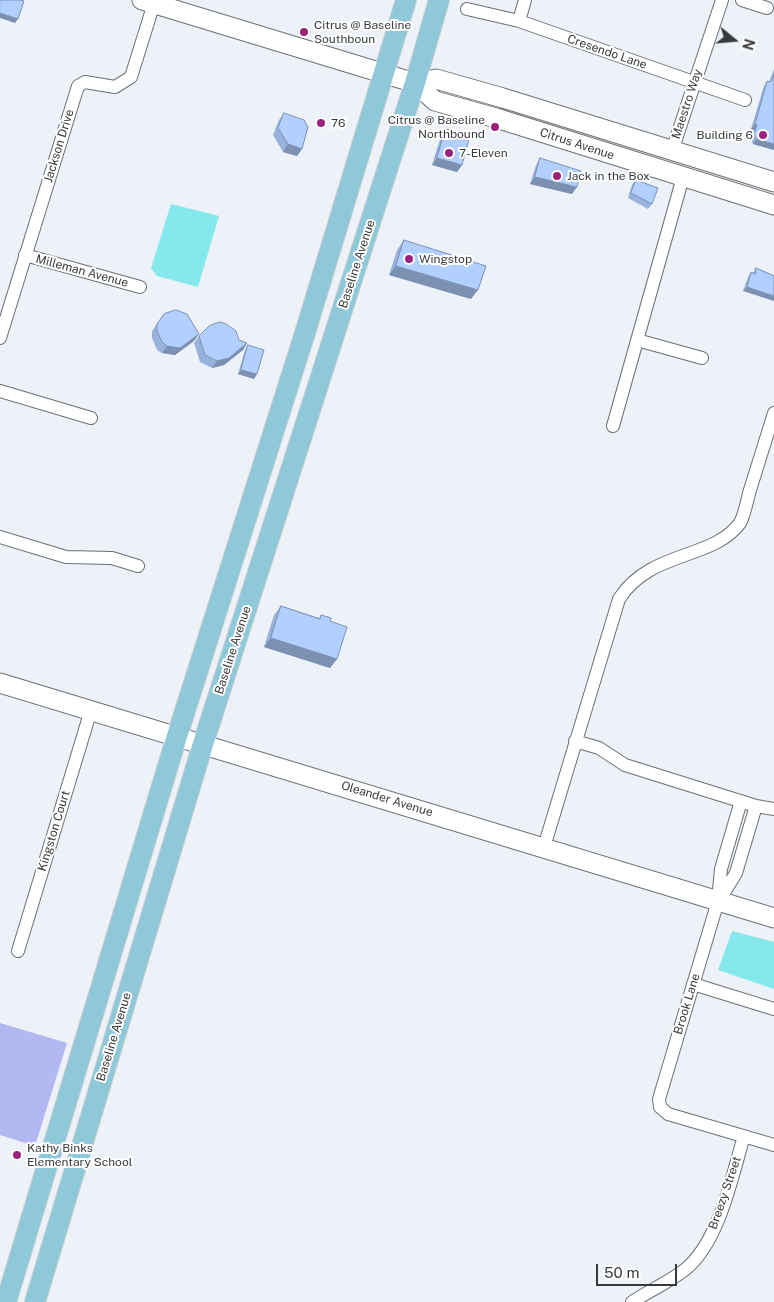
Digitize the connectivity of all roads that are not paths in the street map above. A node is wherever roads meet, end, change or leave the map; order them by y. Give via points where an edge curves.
1 (406, 0) edge
2 (439, 0) edge
3 (525, 0) edge
4 (722, 0) edge
5 (742, 0) edge
6 (150, 1) edge
7 (767, 8) dead end
8 (467, 9) dead end
9 (519, 21) junction
10 (383, 73) junction
11 (415, 83) junction
12 (694, 83) junction
13 (745, 100) dead end
14 (672, 151) junction
15 (683, 176) junction
16 (774, 182) edge
17 (774, 205) edge
18 (25, 255) junction
19 (140, 287) dead end
20 (0, 338) edge
21 (637, 340) junction
22 (702, 358) dead end
23 (0, 391) edge
24 (774, 413) edge
25 (91, 418) dead end
26 (614, 426) dead end
27 (0, 537) edge
28 (138, 566) dead end
29 (0, 683) edge
30 (91, 710) junction
31 (177, 736) junction
32 (575, 741) junction
33 (203, 744) junction
34 (742, 801) junction
35 (756, 806) junction
36 (774, 809) edge
37 (544, 847) junction
38 (727, 849) junction
39 (742, 853) junction
40 (718, 901) junction
41 (774, 918) edge
42 (18, 951) dead end
43 (693, 984) junction
44 (774, 1009) edge
45 (744, 1136) junction
46 (774, 1145) edge
47 (6, 1302) edge
48 (34, 1302) edge
49 (632, 1302) edge

1 - 10 main road
2 - 11 main road, Baseline Avenue
3 - 9 street
4 - 12 street, Maestro Way
5 - 7 street
6 - 10 main road, Citrus Avenue
6 - 18 street, Jackson Drive via 130,77 115,87 85,82 78,86
8 - 9 street, Cresendo Lane
9 - 12 street, Cresendo Lane
10 - 11 main road, Citrus Avenue
10 - 31 main road via 308,324
11 - 14 main road, Citrus Avenue via 436,79
11 - 15 main road, Citrus Avenue via 435,101
11 - 33 main road, Baseline Avenue
12 - 13 street, Cresendo Lane
12 - 14 street, Maestro Way
14 - 16 main road, Citrus Avenue
15 - 17 main road, Citrus Avenue
15 - 21 street
18 - 19 street, Milleman Avenue
18 - 20 street, Jackson Drive
21 - 22 street
21 - 26 street
23 - 25 street
24 - 32 street via 740,522 722,539 640,575 619,599
27 - 28 street via 66,557 112,558
29 - 30 main road, Oleander Avenue
30 - 31 main road, Oleander Avenue
30 - 42 street, Kingston Court
31 - 33 main road, Oleander Avenue
31 - 47 main road
32 - 34 street via 599,748 625,765
32 - 37 street
33 - 37 main road, Oleander Avenue
33 - 48 main road, Baseline Avenue
34 - 35 street
34 - 38 street
35 - 36 street
35 - 39 street
37 - 40 main road, Oleander Avenue
38 - 39 street
38 - 40 street via 721,869
39 - 40 street via 736,873
40 - 41 main road, Oleander Avenue
40 - 43 street, Brook Lane
43 - 44 street
43 - 45 street, Brook Lane via 659,1099 660,1107 668,1114
45 - 46 street
45 - 49 street, Breezy Street via 706,1245 688,1266

